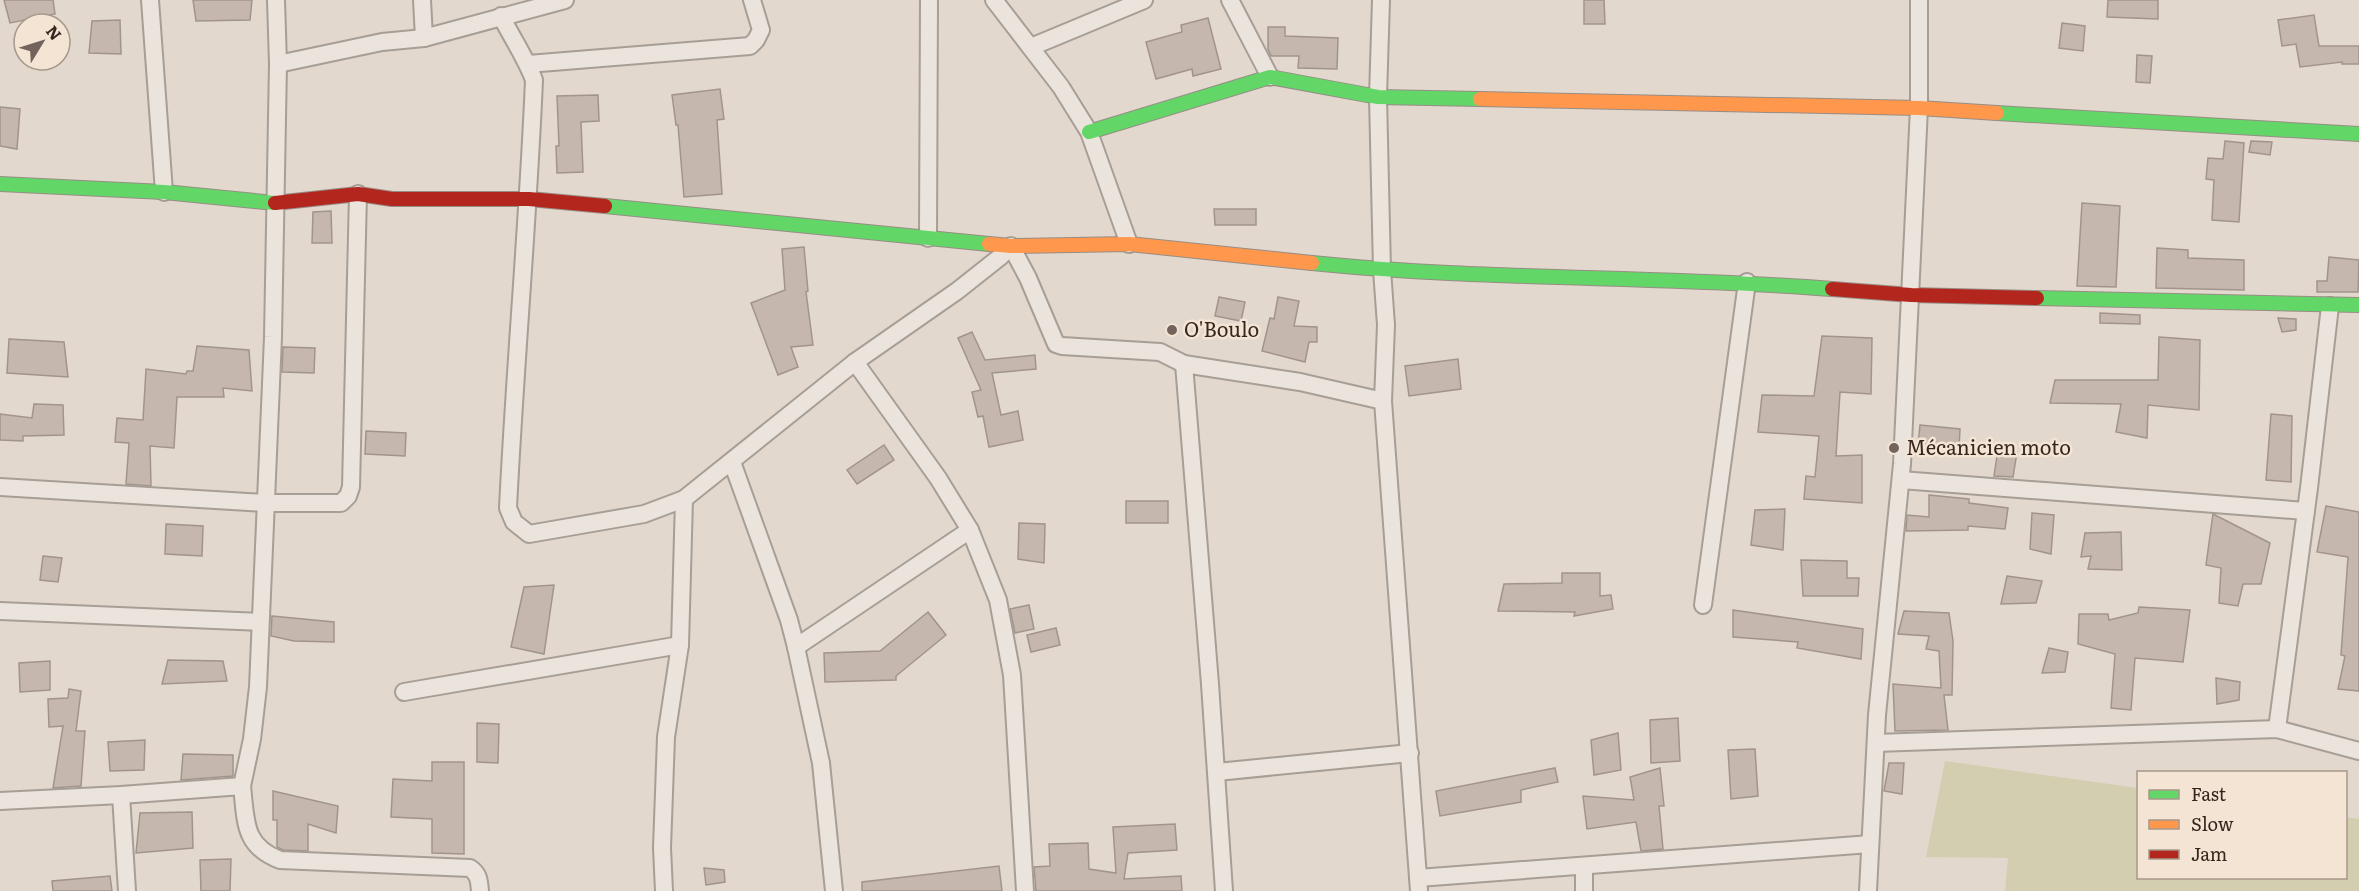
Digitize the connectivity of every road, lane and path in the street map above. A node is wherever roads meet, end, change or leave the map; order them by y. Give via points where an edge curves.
1 (150, 0) edge
2 (276, 0) edge
3 (422, 0) edge
4 (565, 0) edge
5 (752, 0) edge
6 (929, 0) edge
7 (994, 0) edge
8 (1144, 0) edge
9 (1230, 0) edge
10 (1381, 0) edge
11 (1918, 0) edge
12 (501, 16) junction
13 (424, 38) junction
14 (1032, 47) junction
15 (278, 64) junction
16 (528, 64) junction
17 (1270, 76) junction
18 (1378, 98) junction
19 (1919, 108) junction
20 (1089, 132) junction
21 (2359, 134) edge
22 (0, 184) edge
23 (164, 192) junction
24 (358, 194) junction
25 (529, 199) junction
26 (276, 203) junction
27 (928, 238) junction
28 (1129, 244) junction
29 (1011, 246) junction
30 (1382, 270) junction
31 (1747, 282) junction
32 (1911, 295) junction
33 (2359, 305) edge
34 (2330, 306) junction
35 (855, 362) junction
36 (1184, 364) junction
37 (1383, 401) junction
38 (732, 462) junction
39 (1901, 480) junction
40 (0, 487) edge
41 (684, 499) junction
42 (265, 502) junction
43 (2306, 511) junction
44 (970, 530) junction
45 (1703, 605) dead end
46 (0, 611) edge
47 (260, 621) junction
48 (680, 645) junction
49 (796, 647) junction
50 (404, 692) dead end
51 (2277, 729) junction
52 (1876, 743) junction
53 (2359, 751) edge
54 (1410, 753) junction
55 (1217, 772) junction
56 (242, 786) junction
57 (121, 795) junction
58 (0, 801) edge
59 (1870, 844) junction
60 (1584, 866) junction
61 (1419, 885) edge
62 (127, 891) edge
63 (480, 891) edge
64 (664, 891) edge
65 (834, 891) edge
66 (1025, 891) edge
67 (1224, 891) edge
68 (1584, 891) edge
69 (1868, 891) edge

1 - 23 street
2 - 15 street
3 - 13 street
4 - 12 street
5 - 16 street via 760,30 750,46
6 - 27 street
7 - 14 street
8 - 14 street
9 - 17 street
10 - 18 street
11 - 19 street
12 - 13 street
12 - 16 street
13 - 15 street via 382,42
14 - 20 street
15 - 26 street
16 - 25 street via 534,80
17 - 18 street
17 - 20 street
18 - 19 street
18 - 30 street
19 - 21 street
19 - 32 street
20 - 28 street
22 - 23 street
23 - 26 street
24 - 25 street via 392,199
24 - 26 street
24 - 42 street via 351,488 341,503
25 - 27 street
25 - 41 street via 508,508 514,522 529,534 644,514
26 - 42 street
27 - 29 street
28 - 29 street
28 - 30 street
29 - 35 street via 957,291
29 - 36 street via 1056,344 1160,352
30 - 31 street
30 - 37 street via 1386,325
31 - 32 street
31 - 45 street
32 - 34 street
32 - 39 street
33 - 34 street
34 - 43 street
35 - 38 street
35 - 44 street
36 - 37 street via 1300,382
36 - 55 street
37 - 54 street
38 - 41 street
38 - 49 street
39 - 43 street
39 - 52 street
40 - 42 street
41 - 48 street
42 - 47 street
43 - 51 street
44 - 49 street
44 - 66 street via 998,600 1012,675
46 - 47 street
47 - 56 street via 258,687
48 - 50 street
48 - 64 street via 666,737
49 - 65 street via 821,763
51 - 52 street
51 - 53 street
52 - 59 street
54 - 55 street
54 - 61 street
55 - 67 street
56 - 57 street
56 - 63 street via 246,825 256,847 264,854 280,860 471,868 479,879
57 - 58 street
57 - 62 street
59 - 60 street
59 - 69 street
60 - 61 street
60 - 68 street

